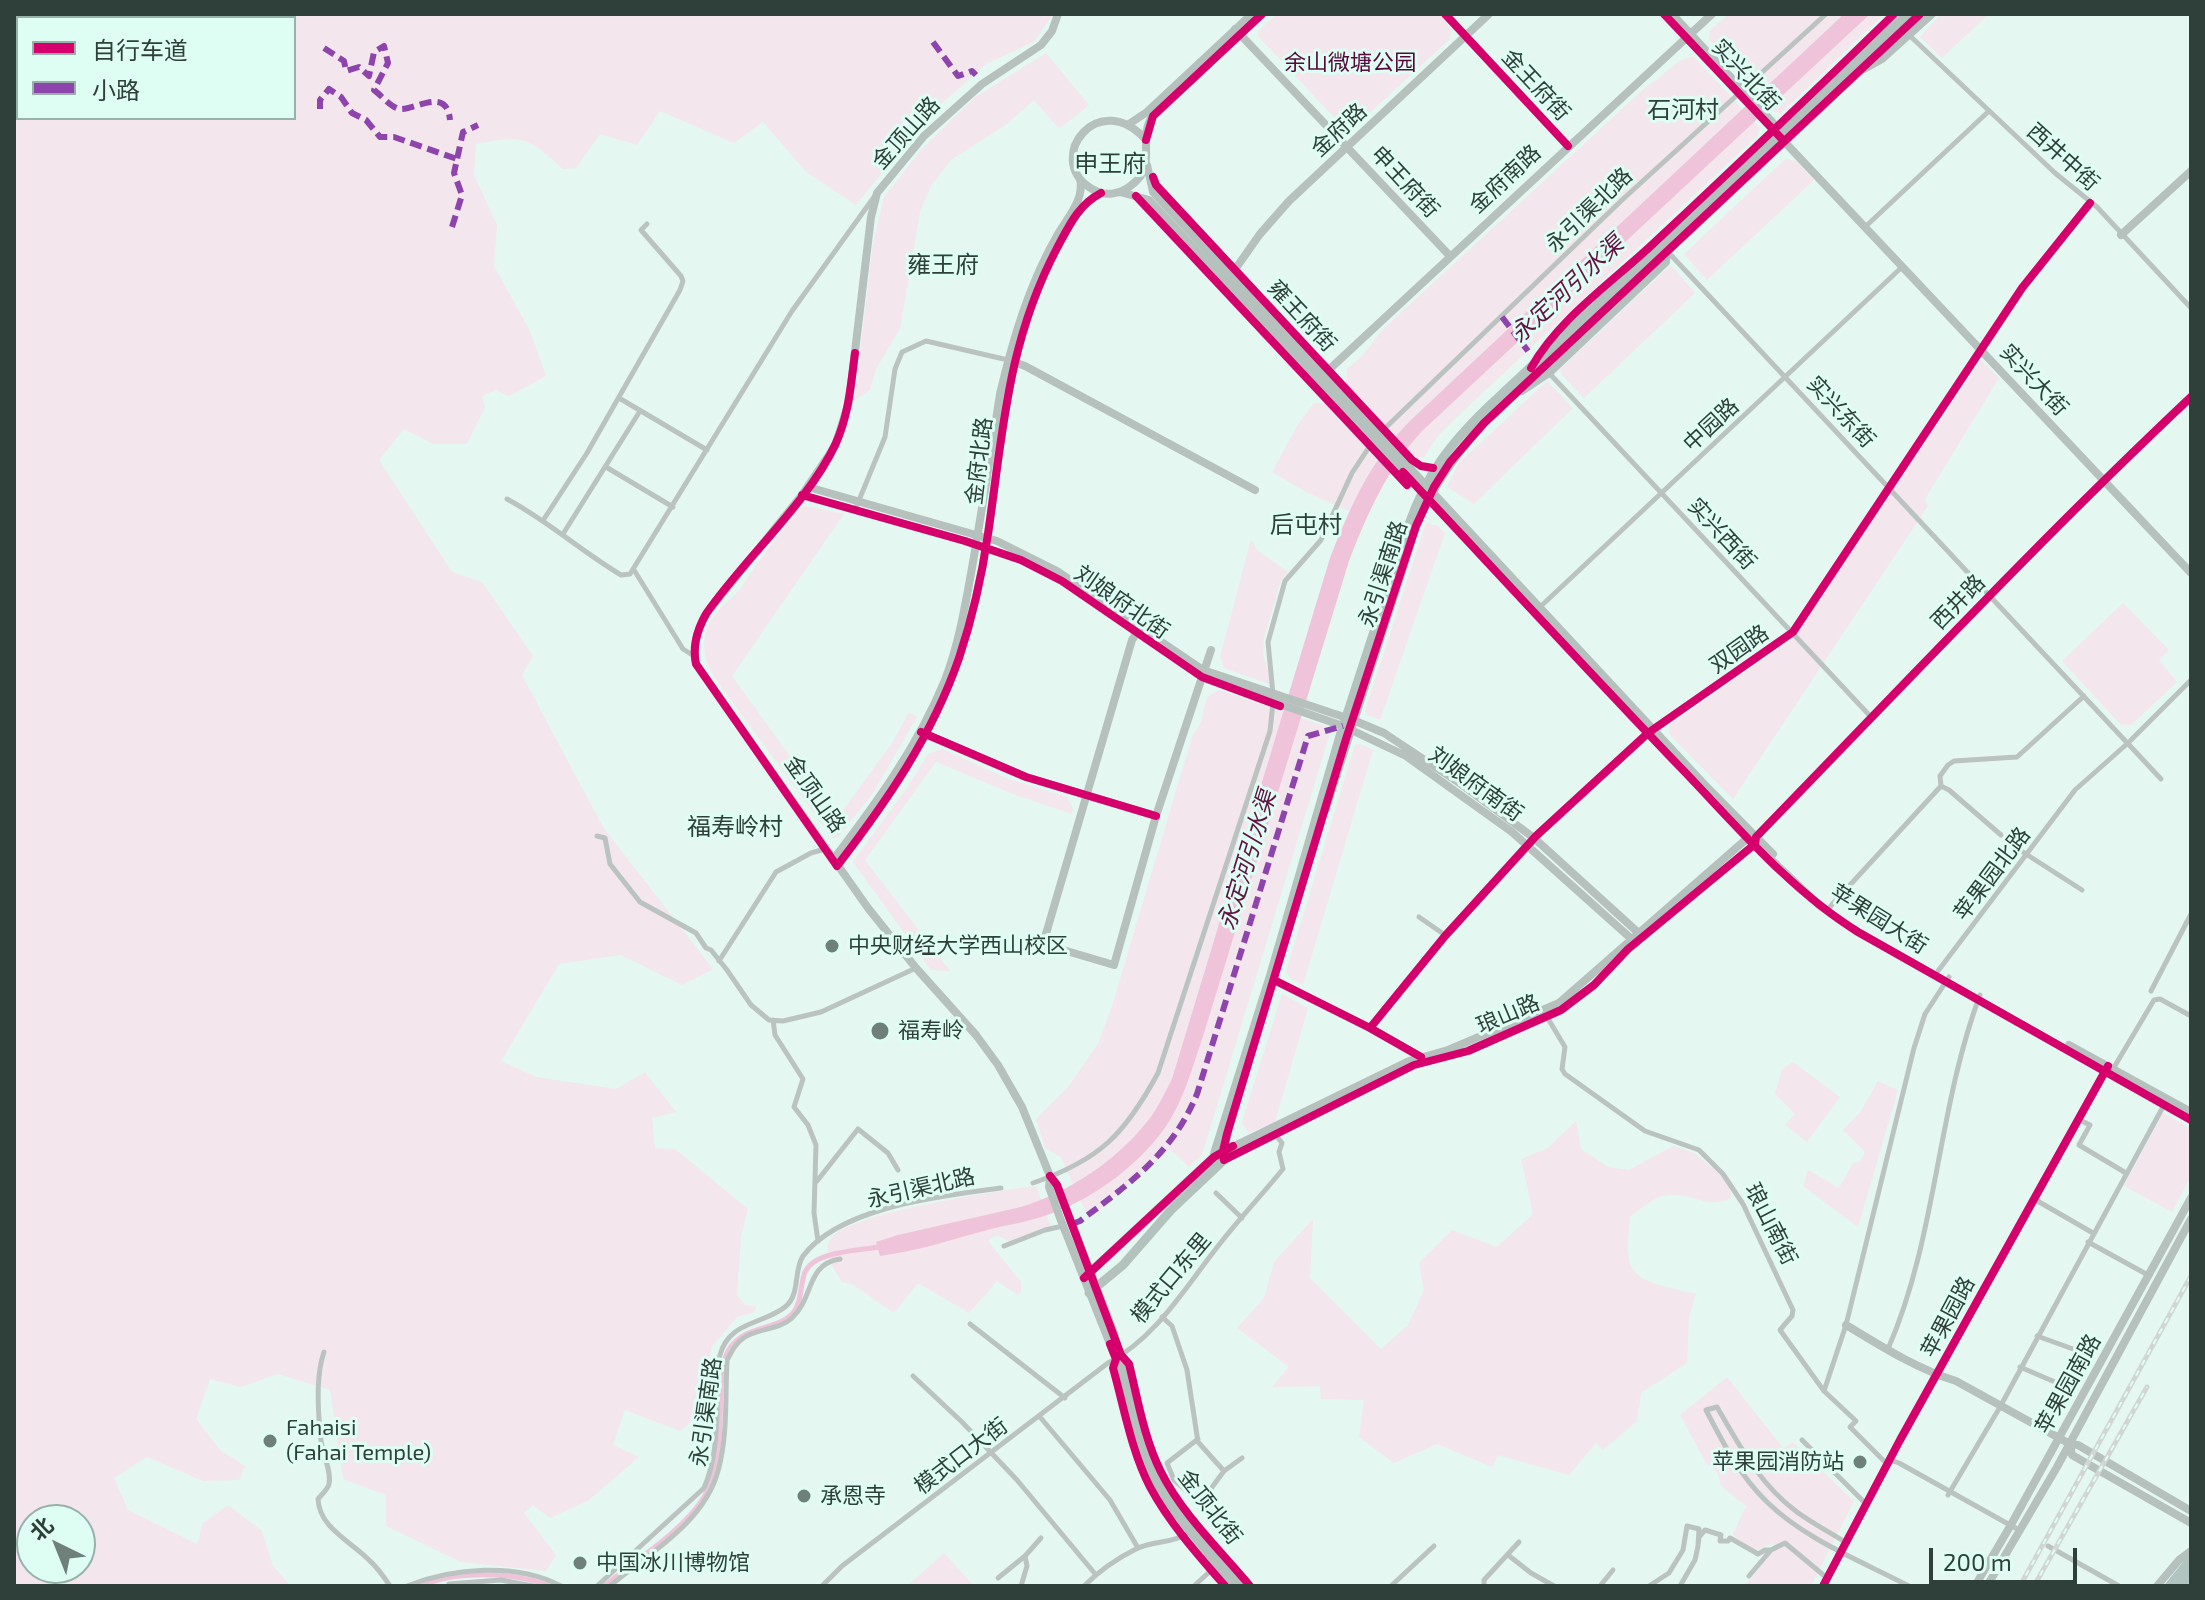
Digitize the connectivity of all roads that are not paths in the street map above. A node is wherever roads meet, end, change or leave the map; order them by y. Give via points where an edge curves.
1 (1058, 14) edge
2 (1252, 14) edge
3 (1262, 14) edge
4 (1445, 14) edge
5 (1489, 14) edge
6 (1664, 14) edge
7 (1672, 14) edge
8 (1712, 14) edge
9 (1826, 14) edge
10 (1920, 14) edge
11 (1932, 14) edge
12 (1909, 18) edge
13 (1238, 31) junction
14 (1688, 35) junction
15 (1909, 35) junction
16 (1466, 36) junction
17 (1860, 72) junction
18 (1742, 94) junction
19 (1989, 111) junction
20 (1129, 124) junction
21 (1781, 136) junction
22 (1146, 140) junction
23 (1568, 146) junction
24 (1347, 147) junction
25 (1147, 165) junction
26 (2191, 171) edge
27 (1080, 178) junction
28 (1120, 192) junction
29 (877, 193) junction
30 (1101, 193) junction
31 (2090, 203) junction
32 (647, 224) dead end
33 (1865, 227) junction
34 (2121, 235) junction
35 (1667, 252) junction
36 (1449, 255) junction
37 (1903, 267) junction
38 (1228, 279) junction
39 (2191, 308) edge
40 (1982, 350) junction
41 (1011, 361) junction
42 (1549, 373) junction
43 (1786, 377) junction
44 (1320, 378) junction
45 (1511, 397) junction
46 (2191, 397) edge
47 (619, 398) junction
48 (640, 411) junction
49 (1377, 439) junction
50 (707, 450) junction
51 (606, 467) junction
52 (1406, 469) joint
53 (2103, 480) junction
54 (1889, 487) junction
55 (1255, 490) dead end
56 (805, 491) junction
57 (1426, 491) junction
58 (1662, 493) junction
59 (507, 499) dead end
60 (673, 507) junction
61 (857, 507) junction
62 (1444, 510) junction
63 (544, 519) junction
64 (563, 534) dead end
65 (982, 541) junction
66 (634, 570) junction
67 (2191, 573) edge
68 (1990, 596) junction
69 (1540, 607) junction
70 (1793, 632) junction
71 (1136, 634) junction
72 (1211, 650) dead end
73 (695, 656) junction
74 (1202, 673) junction
75 (2191, 680) edge
76 (2084, 696) junction
77 (1277, 700) junction
78 (1314, 712) joint
79 (1872, 717) junction
80 (1348, 723) junction
81 (1650, 731) junction
82 (924, 733) junction
83 (2128, 743) junction
84 (2161, 779) dead end
85 (1941, 786) junction
86 (1087, 795) junction
87 (1156, 816) junction
88 (2001, 835) dead end
89 (597, 836) dead end
90 (1753, 840) junction
91 (1531, 842) junction
92 (2012, 845) dead end
93 (825, 849) junction
94 (2026, 855) junction
95 (835, 861) junction
96 (2082, 890) dead end
97 (1827, 909) junction
98 (2191, 914) edge
99 (1419, 917) dead end
100 (1445, 936) junction
101 (1637, 938) junction
102 (719, 961) junction
103 (916, 968) junction
104 (1938, 971) junction
105 (1947, 979) junction
106 (1274, 980) junction
107 (2151, 991) dead end
108 (1980, 997) junction
109 (1546, 1013) junction
110 (2191, 1016) edge
111 (773, 1020) junction
112 (1370, 1028) junction
113 (1421, 1057) junction
114 (2109, 1069) junction
115 (2164, 1105) junction
116 (2191, 1112) edge
117 (2078, 1119) junction
118 (2191, 1120) edge
119 (1275, 1134) junction
120 (1220, 1156) junction
121 (898, 1170) dead end
122 (2126, 1173) junction
123 (1050, 1176) junction
124 (816, 1181) junction
125 (1033, 1183) dead end
126 (1001, 1188) dead end
127 (1216, 1193) dead end
128 (2033, 1198) junction
129 (2191, 1198) edge
130 (1242, 1218) junction
131 (2191, 1219) edge
132 (1064, 1220) junction
133 (2093, 1233) junction
134 (818, 1242) junction
135 (2088, 1242) junction
136 (1004, 1246) dead end
137 (840, 1259) dead end
138 (2148, 1275) junction
139 (1087, 1276) junction
140 (1093, 1291) junction
141 (1162, 1317) junction
142 (970, 1324) dead end
143 (1846, 1325) junction
144 (2037, 1336) junction
145 (1887, 1350) junction
146 (324, 1352) dead end
147 (2087, 1354) dead end
148 (1119, 1357) junction
149 (2020, 1367) junction
150 (1937, 1375) junction
151 (913, 1376) dead end
152 (2069, 1388) dead end
153 (1824, 1391) junction
154 (1065, 1398) junction
155 (2000, 1407) junction
156 (1040, 1417) junction
157 (2058, 1438) junction
158 (1198, 1439) junction
159 (1802, 1440) dead end
160 (2070, 1444) junction
161 (992, 1453) junction
162 (1242, 1458) dead end
163 (1888, 1462) junction
164 (1224, 1471) junction
165 (1949, 1493) junction
166 (1865, 1503) junction
167 (2191, 1511) edge
168 (2191, 1523) edge
169 (2015, 1528) junction
170 (1192, 1530) junction
171 (1041, 1538) dead end
172 (1519, 1542) dead end
173 (1845, 1542) junction
174 (1434, 1546) dead end
175 (1698, 1546) junction
176 (2048, 1546) dead end
177 (1138, 1548) junction
178 (1771, 1550) junction
179 (1840, 1551) junction
180 (1508, 1555) junction
181 (1025, 1556) junction
182 (2191, 1556) edge
183 (1217, 1565) junction
184 (1613, 1570) dead end
185 (2191, 1573) edge
186 (1096, 1575) junction
187 (1749, 1576) dead end
188 (998, 1578) dead end
189 (2191, 1581) edge
190 (1825, 1582) edge
191 (449, 1584) dead end
192 (390, 1586) edge
193 (407, 1586) edge
194 (533, 1586) edge
195 (561, 1586) edge
196 (597, 1586) edge
197 (610, 1586) edge
198 (822, 1586) edge
199 (1021, 1586) edge
200 (1084, 1586) edge
201 (1194, 1586) edge
202 (1234, 1586) edge
203 (1241, 1586) edge
204 (1391, 1586) edge
205 (1484, 1586) edge
206 (1554, 1586) edge
207 (1600, 1586) edge
208 (1649, 1586) edge
209 (1680, 1586) edge
210 (1909, 1586) edge
211 (1975, 1586) edge
212 (1987, 1586) edge
213 (2119, 1586) edge
214 (2157, 1586) edge
215 (2168, 1586) edge
216 (2180, 1586) edge
217 (2186, 1586) edge

1 - 29 street, 金顶山路 via 1041,45 957,103
2 - 13 street
3 - 13 street
4 - 16 street, 金王府街
5 - 16 street, 金府路
6 - 14 street, 实兴北街
7 - 14 street, 实兴北街
8 - 14 street, 金府南路
9 - 18 street, 永引渠北路
10 - 12 main road, 永引渠南路
11 - 15 street
12 - 15 street
12 - 17 main road, 永引渠南路
12 - 21 main road, 永引渠南路
13 - 20 street
13 - 22 street via 1153,116
13 - 24 street, 申王府街
14 - 18 street, 实兴北街
14 - 23 street, 金府南路
15 - 17 street
15 - 19 street, 西井中街
16 - 23 street, 金王府街
16 - 24 street, 金府路
17 - 21 main road, 永引渠南路
18 - 21 street, 实兴北街
18 - 49 street, 永引渠北路 via 1622,200
19 - 31 street, 西井中街
19 - 33 street
20 - 22 street
20 - 27 street via 1106,121 1083,133 1072,153
21 - 33 street, 实兴大街
21 - 35 main road, 永引渠南路
21 - 57 main road, 永引渠南路 via 1461,433 1444,453
22 - 25 street
23 - 36 street, 金府南路
24 - 36 street, 申王府街
24 - 38 street, 金府路 via 1289,201
25 - 28 street via 1141,177
25 - 38 street, 雍王府街 via 1153,192
26 - 34 street
27 - 30 street
27 - 41 street, 金府北路 via 1078,201 1035,280
28 - 30 street
28 - 38 street, 雍王府街 via 1149,200
29 - 50 street via 792,311
29 - 56 street, 金顶山路 via 847,408 835,446
30 - 41 street, 金府北路 via 1077,213 1050,261
31 - 34 street, 西井中街
31 - 40 street, 双园路 via 2022,288
32 - 47 street via 641,230 683,281
33 - 37 street, 实兴大街
34 - 39 street, 西井中街
35 - 42 street via 1666,262
35 - 43 street, 实兴东街
35 - 45 main road, 永引渠南路
36 - 44 street, 金府南路
37 - 40 street, 实兴大街
37 - 43 street, 中园路
38 - 44 street, 雍王府街
40 - 53 street, 实兴大街
40 - 54 street, 双园路
41 - 55 street
41 - 61 street via 926,341 902,352 885,437
41 - 65 street, 金府北路
42 - 45 street
42 - 58 street, 实兴西街
43 - 54 street, 实兴东街
43 - 58 street, 中园路
44 - 49 street, 雍王府街
45 - 57 main road, 永引渠南路
46 - 53 street, 西井路
47 - 48 street
47 - 63 street
48 - 50 street
48 - 51 street
49 - 52 street, 雍王府街
49 - 77 street, 永引渠北路 via 1352,473 1321,540 1285,581 1268,642
50 - 60 street
51 - 60 street
51 - 64 street
52 - 57 street, 苹果园大街
53 - 67 street, 实兴大街
53 - 68 street, 西井路
54 - 68 street, 实兴东街
54 - 70 street, 双园路
56 - 61 street, 刘娘府北街
56 - 73 street, 金顶山路 via 706,614
57 - 62 street, 苹果园大街
57 - 80 main road, 永引渠南路
58 - 69 street, 中园路
58 - 70 street, 实兴西街
59 - 63 street
60 - 66 street
61 - 65 street, 刘娘府北街
62 - 69 street, 苹果园大街
62 - 81 street, 苹果园大街
63 - 66 street via 579,550 621,575
65 - 71 street, 刘娘府北街 via 1050,574
65 - 74 street, 刘娘府北街 via 1024,553 1057,571
65 - 82 street, 金府北路 via 949,666
66 - 73 street via 683,649
68 - 76 street, 实兴东街
68 - 79 street, 西井路
69 - 81 street, 苹果园大街
70 - 79 street, 实兴西街
70 - 81 street, 双园路
71 - 74 street, 刘娘府北街
71 - 86 street
72 - 74 street
73 - 93 street, 金顶山路
73 - 95 street, 金顶山路
74 - 77 street, 刘娘府北街
74 - 87 street
75 - 83 street, 苹果园北路
76 - 83 street, 实兴东街
76 - 85 street via 2017,757 1954,761 1940,776
77 - 78 street, 刘娘府北街
77 - 123 street, 永引渠北路 via 1158,1073 1115,1138 1093,1156
78 - 80 street, 刘娘府南街
79 - 90 street, 西井路
80 - 91 street, 刘娘府南街
80 - 106 main road, 永引渠南路
80 - 120 main road, 永引渠南路
81 - 90 street, 苹果园大街
81 - 91 street, 双园路
82 - 86 street via 1004,769
82 - 95 street, 金府北路
83 - 84 street, 实兴东街
83 - 94 street, 苹果园北路 via 2071,796
85 - 88 street
85 - 97 street
86 - 87 street
86 - 87 street via 1043,944 1114,965
89 - 102 street via 605,838 610,864 640,902 696,933
90 - 97 street, 苹果园大街
90 - 101 street, 琅山路
91 - 100 street, 双园路
91 - 101 street, 刘娘府南街
92 - 94 street
93 - 95 street, 金顶山路
93 - 102 street via 776,872
94 - 96 street
94 - 104 street, 苹果园北路
95 - 103 street, 金顶山路
97 - 104 street, 苹果园大街
97 - 105 street, 苹果园大街 via 1858,932
98 - 107 street
99 - 100 street
100 - 112 street, 双园路
101 - 109 street, 琅山路
102 - 111 street via 751,1005
103 - 111 street via 821,1012
103 - 123 street, 金顶山路 via 1013,1086
104 - 105 street, 苹果园大街
105 - 108 street, 苹果园大街
105 - 143 street via 1925,1014 1914,1048
106 - 112 street
106 - 120 main road, 永引渠南路
108 - 114 street, 苹果园大街
108 - 145 street via 1905,1310
109 - 113 street, 琅山路
109 - 119 street, 琅山路 via 1468,1051 1414,1065
109 - 153 street, 琅山南街 via 1565,1047 1565,1074 1645,1131 1699,1150 1731,1184 1793,1310 1780,1330
110 - 114 street via 2154,1000
111 - 124 street via 775,1035 803,1079 794,1107 814,1139
112 - 113 street
113 - 120 street, 琅山路
114 - 115 street, 苹果园大街
114 - 116 street, 苹果园大街
114 - 117 street, 苹果园路
115 - 118 street, 苹果园大街
115 - 122 street
117 - 122 street via 2090,1125 2079,1145
117 - 128 street, 苹果园路
119 - 120 street, 琅山路
119 - 130 street, 模式口东里 via 1282,1143 1283,1169
120 - 139 main road
120 - 140 main road, 永引渠南路 via 1135,1254
121 - 124 street via 888,1153 858,1129
122 - 133 street
123 - 125 street, 永引渠北路
123 - 132 street, 金顶北街
124 - 134 street
126 - 134 street, 永引渠北路 via 869,1213
127 - 130 street
128 - 133 street
128 - 150 street, 苹果园路
129 - 138 street, 苹果园南路
130 - 141 street, 模式口东里
131 - 160 street, 苹果园南路
132 - 136 street
132 - 139 street, 金顶北街
133 - 135 street
134 - 196 street, 永引渠北路 via 801,1260 788,1305 743,1325 730,1335 720,1355 715,1449 704,1488
135 - 138 street
135 - 144 street
137 - 197 street, 永引渠南路 via 815,1271 807,1300 790,1320 735,1345 727,1360 718,1472 705,1500 689,1521
138 - 157 street, 苹果园南路
139 - 140 street, 金顶北街
140 - 148 street, 金顶北街
141 - 148 street, 模式口东里
141 - 158 street via 1172,1326 1187,1370
142 - 154 street
143 - 145 street
143 - 153 street
144 - 147 street
144 - 149 street
145 - 150 street
146 - 192 street via 319,1365 320,1440 330,1479 318,1499 320,1514
148 - 154 street, 模式口大街
148 - 170 street, 金顶北街 via 1142,1457 1167,1503
149 - 152 street
149 - 155 street
150 - 155 street
150 - 163 street, 苹果园路
151 - 161 street
153 - 163 street, 琅山南街 via 1856,1421 1850,1427
154 - 156 street, 模式口大街
155 - 157 street
155 - 165 street
156 - 161 street, 模式口大街
156 - 177 street via 1110,1500
157 - 160 street
157 - 169 street, 苹果园南路
158 - 164 street
158 - 164 street via 1167,1463 1174,1480 1194,1498 1204,1498
159 - 166 street
160 - 167 street
160 - 168 street via 2072,1455
160 - 169 street, 苹果园南路 via 2033,1510
161 - 186 street
161 - 198 street, 模式口大街
162 - 164 street
163 - 165 street via 1899,1463
163 - 166 street, 苹果园路
165 - 169 street
166 - 173 street, 苹果园路
169 - 211 street, 苹果园南路
169 - 212 street, 苹果园南路
170 - 177 street via 1183,1538
170 - 183 street, 金顶北街
170 - 203 street, 金顶北街
171 - 181 street
172 - 180 street
173 - 179 street, 苹果园路
173 - 179 street via 1780,1498 1717,1407 1706,1410 1727,1451 1767,1502
174 - 204 street
175 - 178 street via 1705,1530 1758,1554
175 - 208 street via 1699,1529 1687,1526 1683,1550 1669,1573
175 - 209 street
176 - 213 street
177 - 186 street
178 - 187 street
178 - 190 street via 1785,1543
179 - 190 street, 苹果园路
179 - 210 street
180 - 205 street
180 - 206 street
181 - 188 street
181 - 199 street
182 - 214 street via 2179,1560
182 - 215 highway
183 - 201 street
183 - 202 street, 金顶北街
184 - 207 street
185 - 216 highway
186 - 200 street
189 - 217 street
191 - 194 street via 501,1580
193 - 195 street via 448,1574 507,1571

